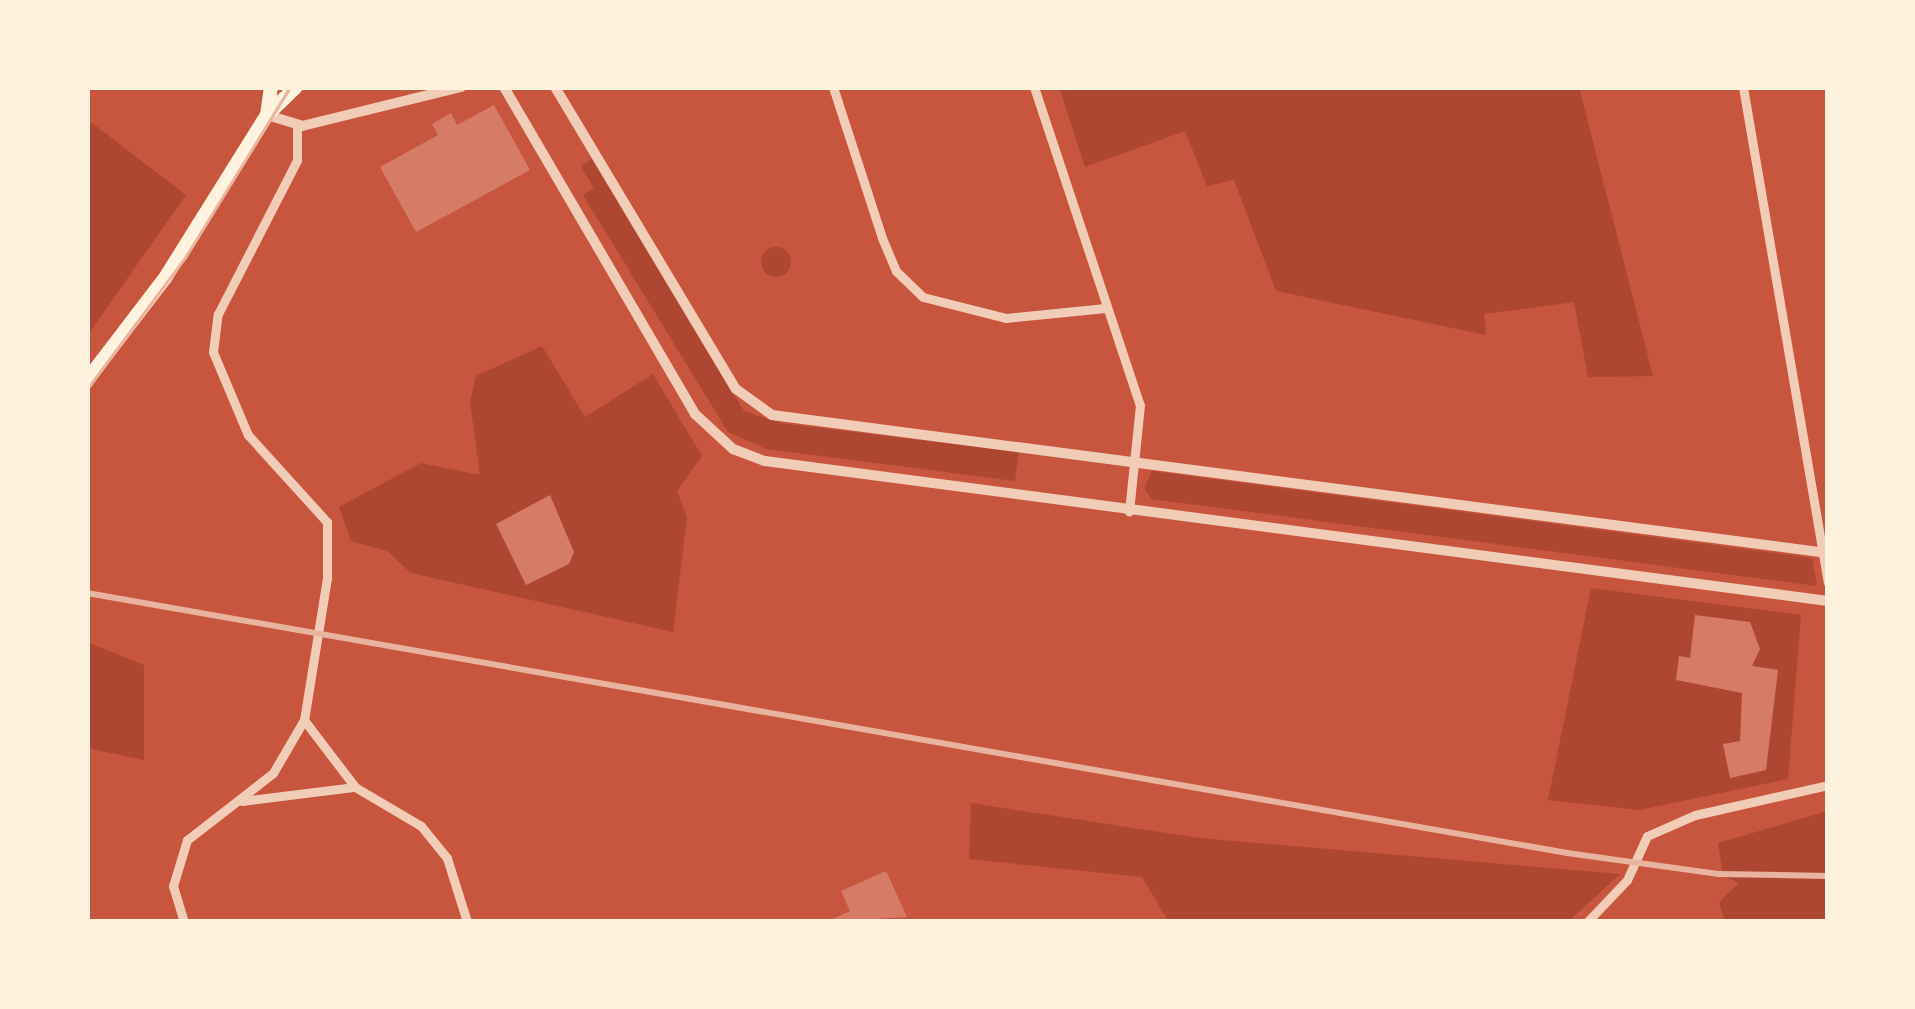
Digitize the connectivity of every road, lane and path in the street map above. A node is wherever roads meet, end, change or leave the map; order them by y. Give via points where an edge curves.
1 (272, 87) edge
2 (296, 87) edge
3 (461, 87) edge
4 (504, 87) edge
5 (555, 87) edge
6 (833, 87) edge
7 (1034, 87) edge
8 (1744, 87) edge
9 (267, 115) junction
10 (297, 126) junction
11 (1106, 308) junction
12 (87, 380) edge
13 (1135, 462) junction
14 (1129, 511) junction
15 (1825, 552) edge
16 (1828, 583) edge
17 (1828, 601) edge
18 (304, 720) junction
19 (1828, 785) edge
20 (355, 787) junction
21 (241, 802) junction
22 (184, 922) edge
23 (466, 922) edge
24 (1587, 922) edge

1 - 9 main road
2 - 9 main road
3 - 10 street
4 - 14 street via 695,414 724,443 765,460
5 - 13 street via 726,374 758,409
6 - 11 street via 881,238 896,271 923,297 1006,318
7 - 11 street
8 - 15 street
9 - 10 street
9 - 12 main road via 165,278
10 - 18 street via 297,160 218,314 213,352 248,435 327,523 327,578
11 - 13 street via 1140,405
13 - 14 street
13 - 15 street
14 - 17 street
15 - 16 street
18 - 20 street
18 - 21 street via 273,773
19 - 24 street via 1695,815 1647,836 1627,880
20 - 21 street
20 - 23 street via 422,826 447,858
21 - 22 street via 194,830 179,853 173,886

